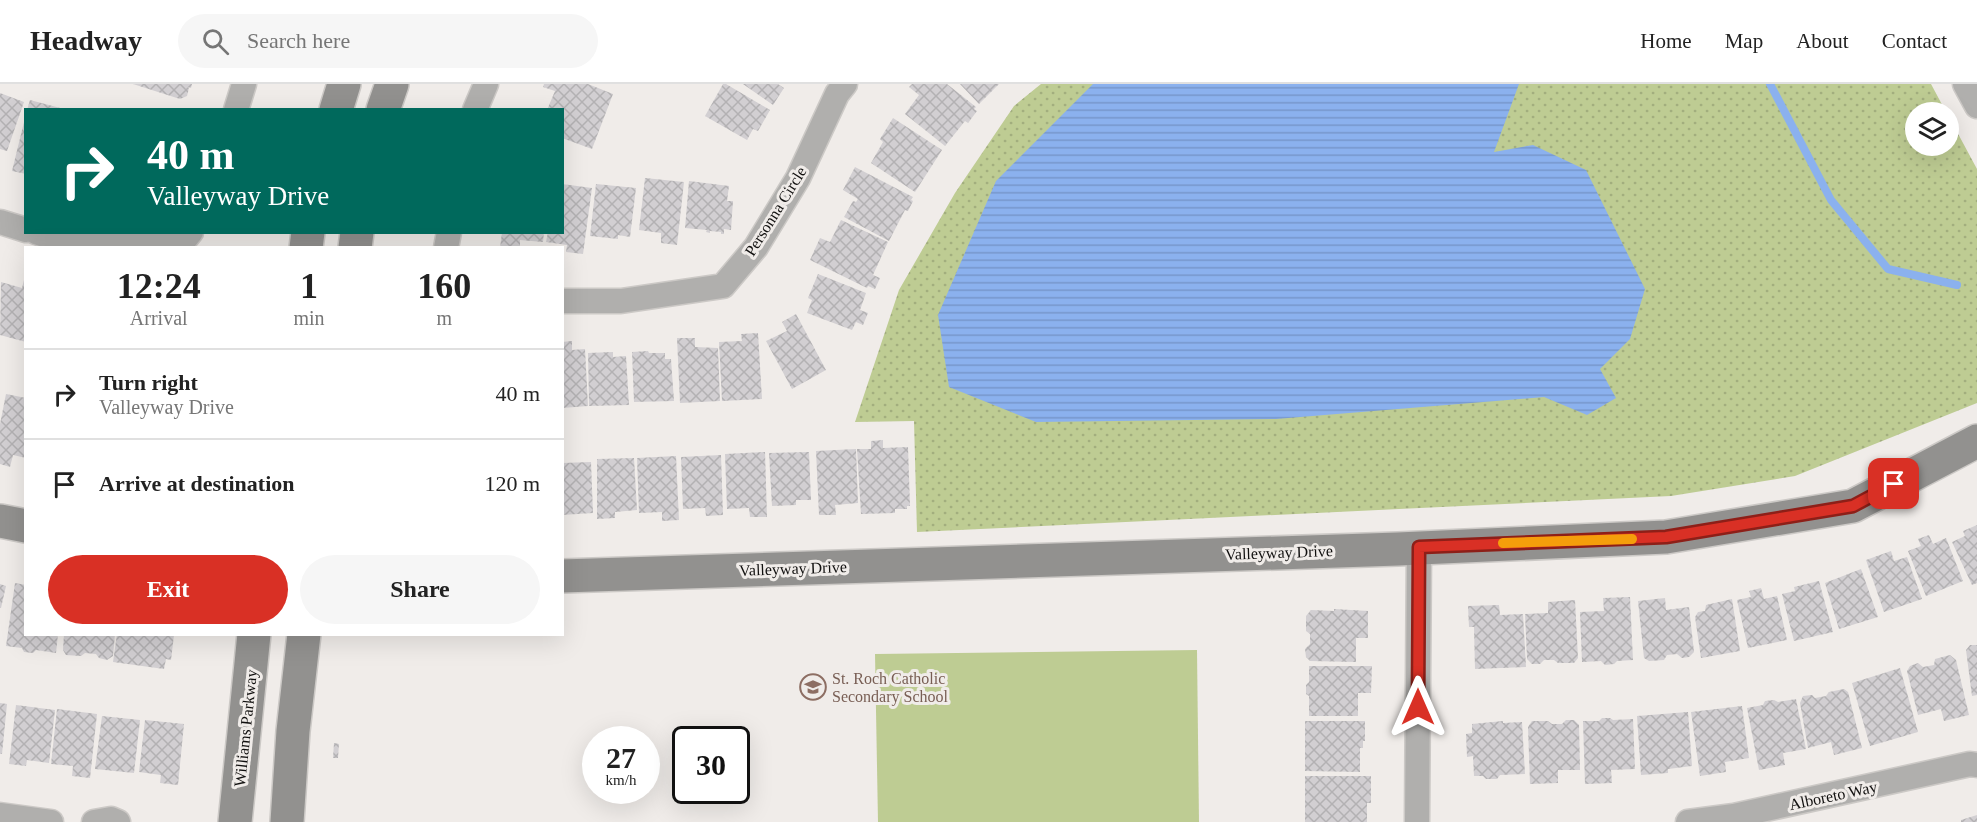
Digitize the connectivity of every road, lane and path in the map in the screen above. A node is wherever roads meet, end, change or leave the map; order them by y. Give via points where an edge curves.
1 (244, 84) edge
2 (344, 84) edge
3 (392, 84) edge
4 (486, 84) edge
5 (845, 84) edge
6 (1965, 84) edge
7 (1977, 106) edge
8 (237, 108) edge
9 (337, 108) edge
10 (384, 108) edge
11 (476, 108) edge
12 (0, 222) edge
13 (24, 229) edge
14 (42, 234) edge
15 (189, 234) edge
16 (124, 246) edge
17 (124, 246) edge
18 (564, 301) edge
19 (1977, 441) edge
20 (0, 521) edge
21 (24, 526) edge
22 (1419, 547) junction
23 (564, 576) edge
24 (254, 636) edge
25 (304, 636) edge
26 (1977, 765) edge
27 (0, 815) edge
28 (1699, 821) edge
29 (51, 822) edge
30 (94, 822) edge
31 (118, 822) edge
32 (236, 822) edge
33 (287, 822) edge
34 (1417, 822) edge

1 - 8 street
2 - 9 street
3 - 10 street
4 - 11 street
5 - 18 street, Personna Circle via 798,178 756,247 723,286 621,301
6 - 7 street
12 - 13 street
14 - 17 street
15 - 16 street via 182,243
19 - 22 street, Valleyway Drive via 1853,506 1666,537
20 - 21 street
22 - 23 street, Valleyway Drive
22 - 34 street
24 - 32 street, Williams Parkway
25 - 33 street
26 - 28 street, Alboreto Way
27 - 29 street
30 - 31 street

